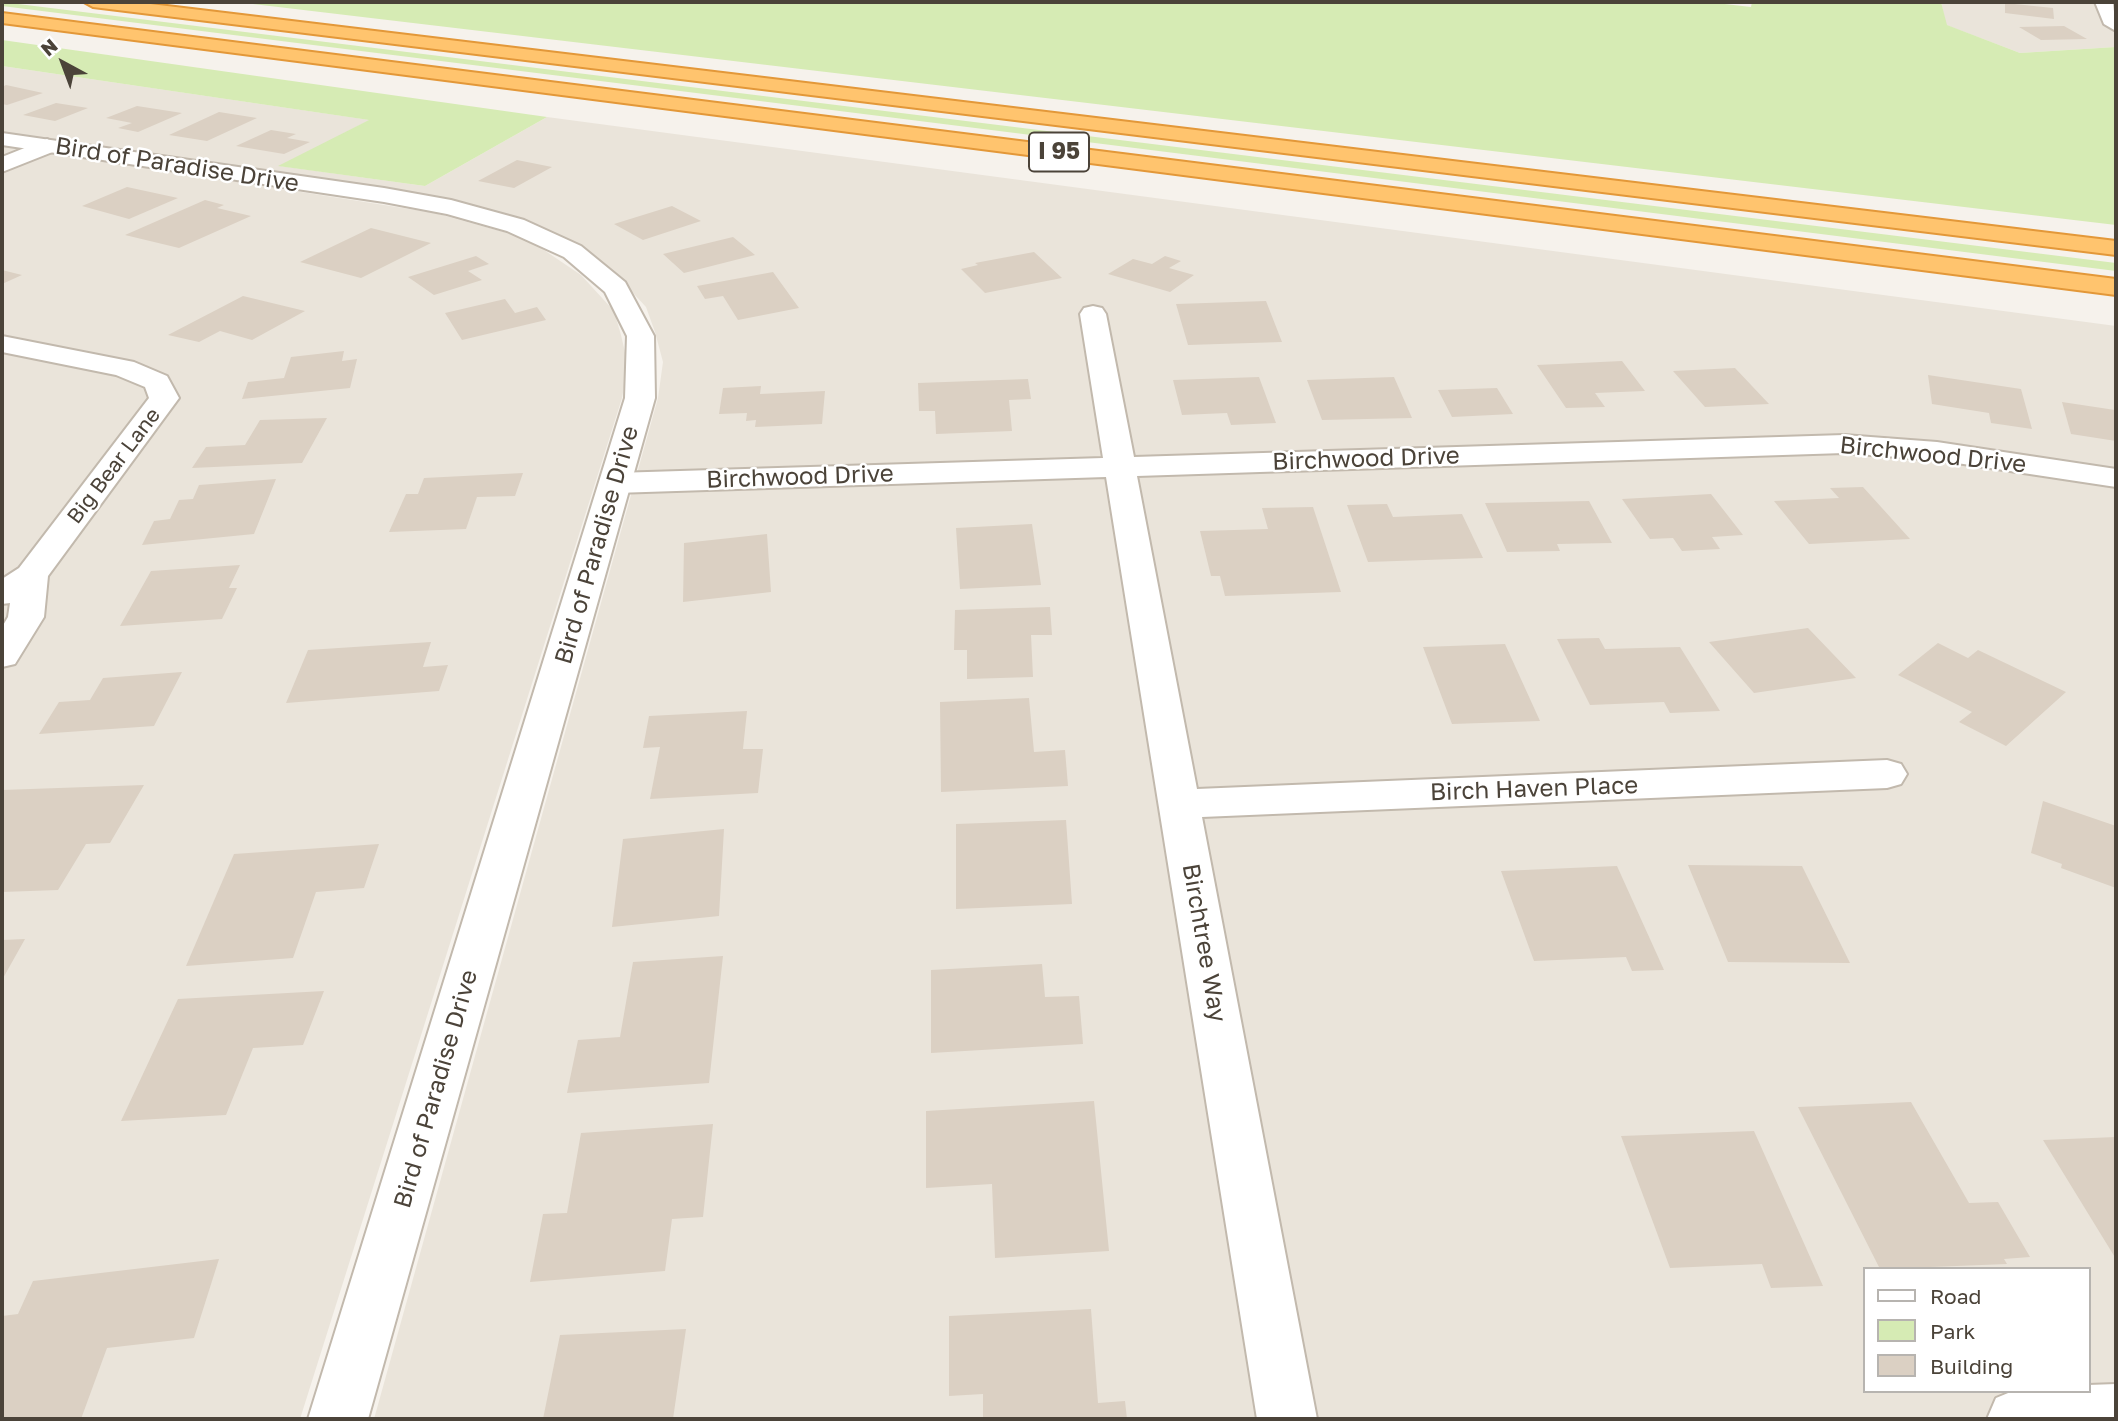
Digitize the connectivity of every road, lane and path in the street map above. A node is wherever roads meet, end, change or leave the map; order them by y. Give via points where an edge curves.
1 (93, 2) edge
2 (2104, 2) edge
3 (2, 18) edge
4 (2116, 26) edge
5 (2, 139) edge
6 (47, 145) junction
7 (2, 165) edge
8 (2116, 248) edge
9 (2116, 287) edge
10 (1093, 314) dead end
11 (2, 344) edge
12 (1119, 466) junction
13 (2116, 478) edge
14 (615, 483) junction
15 (32, 575) junction
16 (2, 594) edge
17 (2, 656) edge
18 (1887, 774) dead end
19 (1180, 804) junction
20 (2116, 1413) edge
21 (338, 1419) edge
22 (1287, 1419) edge
23 (2017, 1419) edge

1 - 8 highway, I 95
2 - 4 street
3 - 9 highway, I 95
5 - 6 street, Bird of Paradise Drive
6 - 7 street
6 - 14 street, Bird of Paradise Drive via 445,207 517,225 571,251 617,288 641,332 643,382
10 - 12 street, Birchtree Way
11 - 15 street, Big Bear Lane via 136,371 158,382 163,392 157,411
12 - 13 street, Birchwood Drive via 1864,445
12 - 14 street, Birchwood Drive
12 - 19 street, Birchtree Way
14 - 21 street, Bird of Paradise Drive
15 - 16 street, Big Bear Lane
15 - 17 street, Big Bear Lane via 26,617
18 - 19 street, Birch Haven Place
19 - 22 street, Birchtree Way
20 - 23 street

